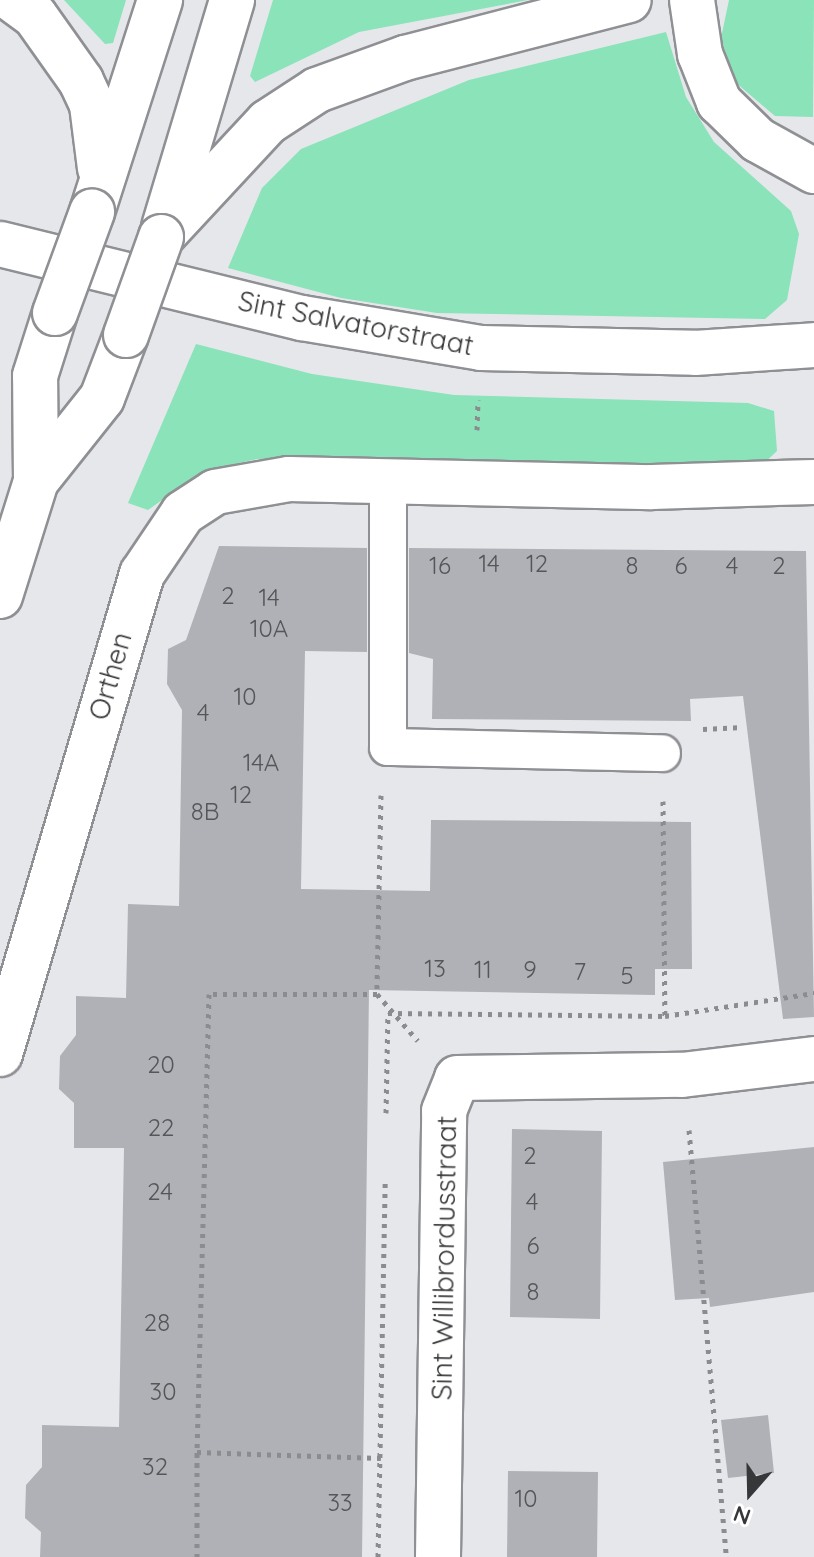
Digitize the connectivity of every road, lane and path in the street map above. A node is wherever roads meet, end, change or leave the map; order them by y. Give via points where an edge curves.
1 (13, 0) edge
2 (160, 0) edge
3 (232, 0) edge
4 (629, 0) edge
5 (692, 0) edge
6 (814, 171) edge
7 (96, 199) junction
8 (161, 237) junction
9 (0, 244) edge
10 (814, 345) edge
11 (481, 348) junction
12 (36, 481) junction
13 (388, 481) junction
14 (814, 482) edge
15 (475, 483) junction
16 (0, 596) edge
17 (738, 727) dead end
18 (388, 747) junction
19 (662, 753) junction
20 (814, 993) edge
21 (377, 994) junction
22 (388, 1013) junction
23 (665, 1016) junction
24 (0, 1054) edge
25 (814, 1059) edge
26 (457, 1078) junction
27 (687, 1117) dead end
28 (386, 1124) dead end
29 (385, 1172) dead end
30 (197, 1452) junction
31 (380, 1458) junction
32 (440, 1460) junction
33 (197, 1557) edge
34 (378, 1557) edge
35 (438, 1557) edge
36 (726, 1557) edge

1 - 7 street via 52,36 92,105
2 - 7 street
3 - 8 street
4 - 8 street via 405,58 317,90 268,122
5 - 6 street via 700,54 719,102 758,140
7 - 12 street, bridge via 35,376
8 - 12 street, bridge via 102,398
9 - 11 street, Sint Salvatorstraat via 302,318
10 - 11 street, Sint Salvatorstraat via 695,353
11 - 15 path
12 - 16 street
13 - 15 street
13 - 18 lane
13 - 24 street, Orthen via 252,481 215,492 158,543 125,625
14 - 15 street
17 - 19 path via 662,728
18 - 19 lane
18 - 21 path
19 - 23 path
20 - 23 path
21 - 22 path
21 - 30 path via 209,994
22 - 23 path
22 - 26 path
22 - 28 path
25 - 26 street, Sint Willibrordusstraat via 682,1075
26 - 32 street, Sint Willibrordusstraat via 444,1111
27 - 36 path
29 - 31 path
30 - 31 path
30 - 33 path
31 - 32 path
31 - 34 path
32 - 35 street, Sint Willibrordusstraat

